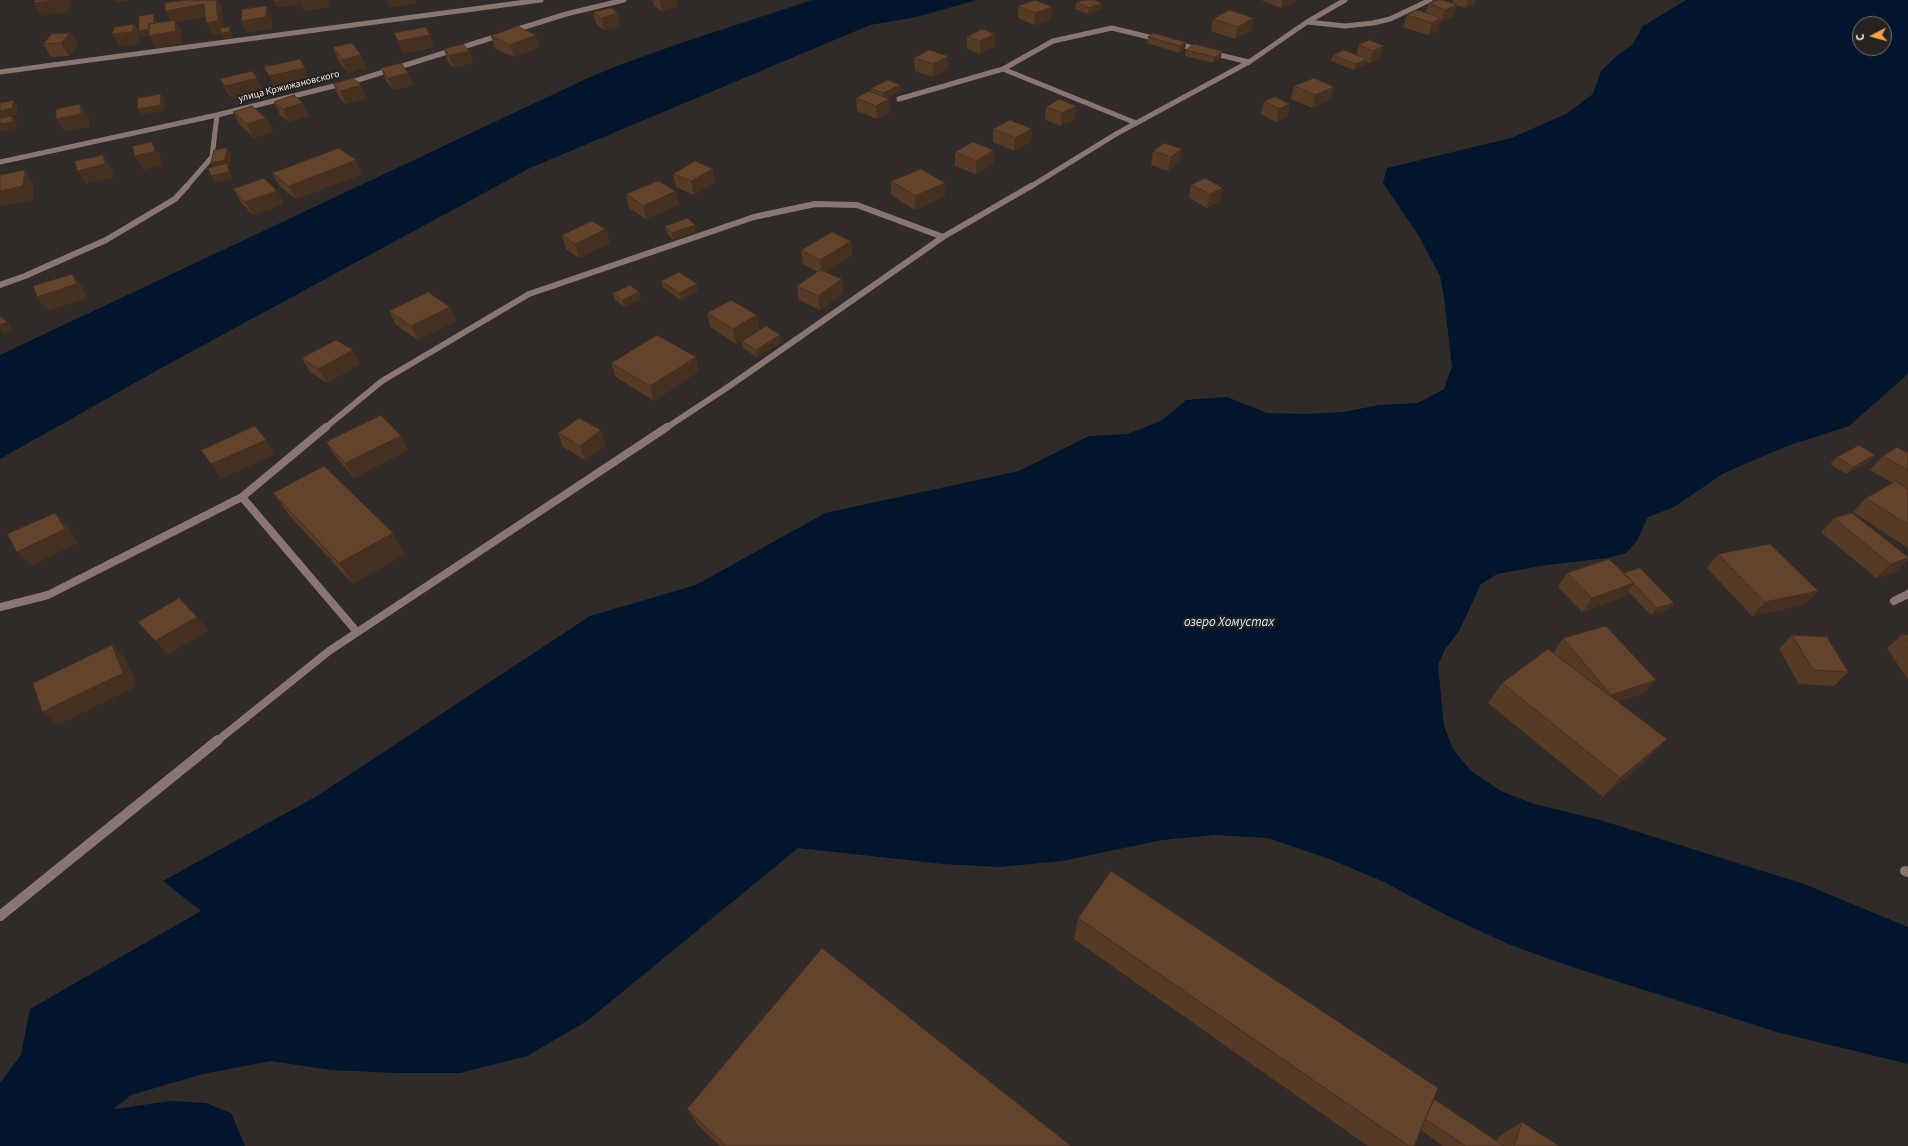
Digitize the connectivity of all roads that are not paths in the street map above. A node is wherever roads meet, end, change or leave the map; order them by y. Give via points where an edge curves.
1 (542, 0) edge
2 (624, 0) edge
3 (1345, 0) edge
4 (1430, 0) edge
5 (1307, 22) junction
6 (1249, 62) junction
7 (1004, 69) junction
8 (0, 72) edge
9 (899, 99) dead end
10 (216, 115) junction
11 (1136, 123) junction
12 (0, 162) edge
13 (943, 237) junction
14 (0, 285) edge
15 (242, 497) junction
16 (1908, 594) edge
17 (1894, 601) dead end
18 (0, 607) edge
19 (357, 632) junction
20 (0, 916) edge

1 - 8 street via 486,5
2 - 10 street, улица Кржижановского via 566,14 403,67
3 - 5 street
4 - 5 street via 1390,19 1373,23 1345,26
5 - 6 street
6 - 7 street via 1112,28 1053,41
6 - 11 street
7 - 9 street
7 - 11 street
10 - 12 street, улица Кржижановского
10 - 14 street via 212,157 175,199 106,240
11 - 13 street
13 - 15 street via 857,205 815,204 754,217 529,294 382,381
13 - 19 street via 728,387
15 - 18 street via 48,595
15 - 19 street
16 - 17 street
19 - 20 street via 329,651

